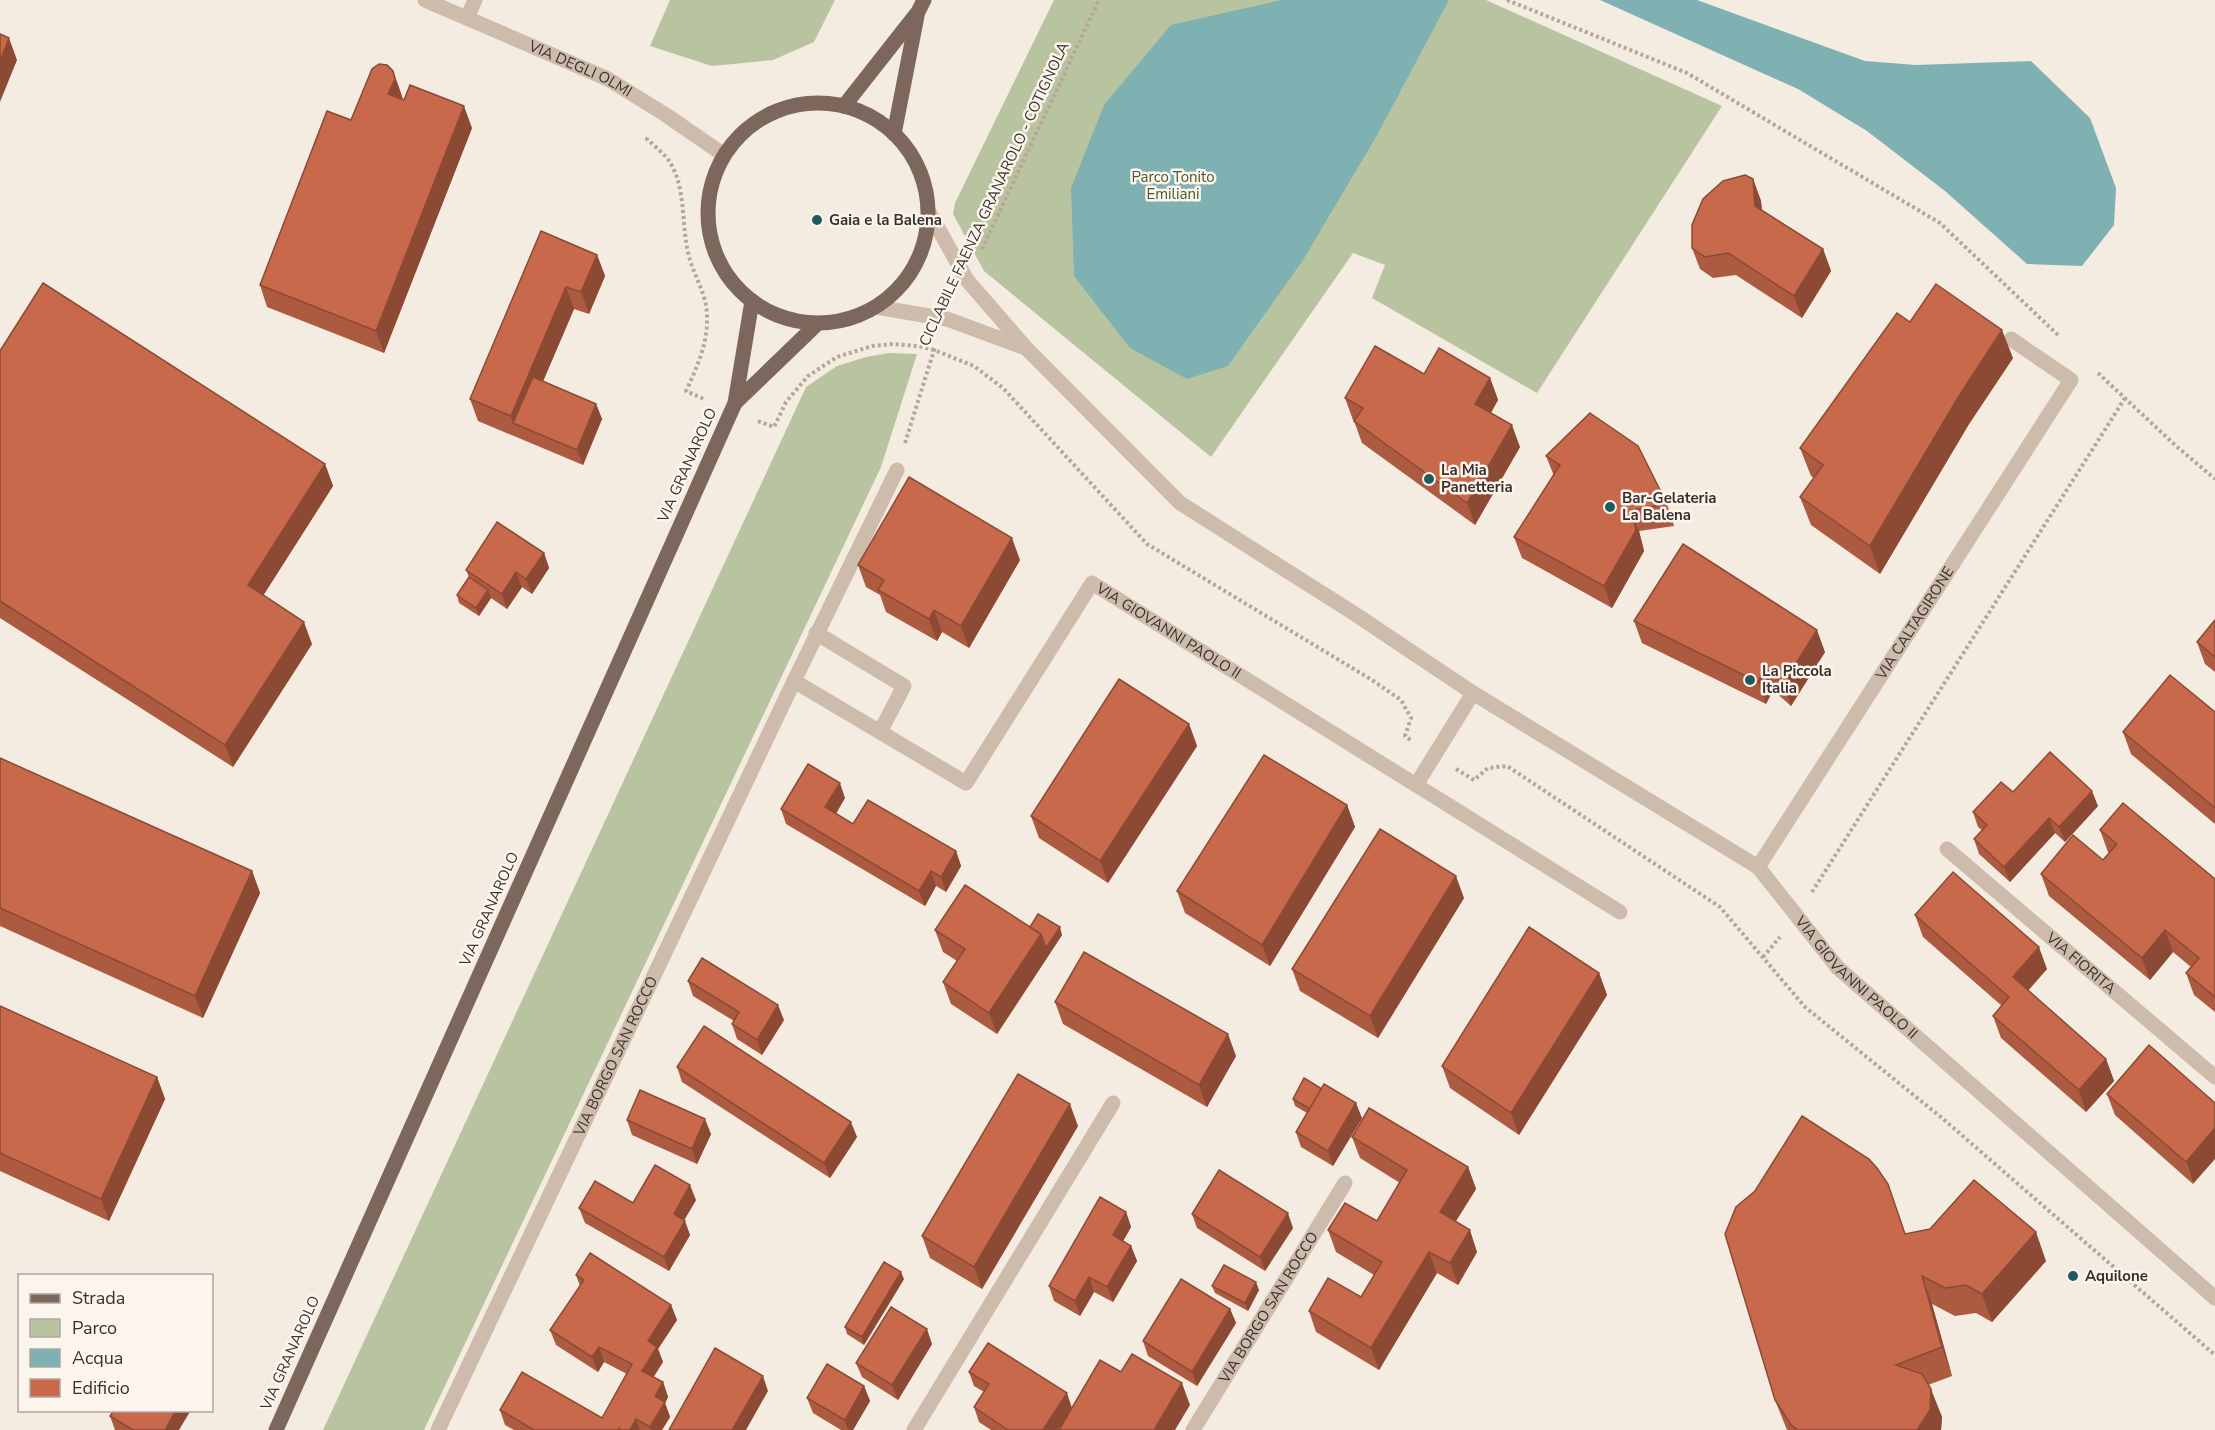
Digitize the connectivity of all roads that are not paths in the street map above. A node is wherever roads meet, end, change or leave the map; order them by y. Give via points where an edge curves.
1 (425, 0) edge
2 (475, 0) edge
3 (921, 6) edge
4 (467, 18) junction
5 (844, 106) junction
6 (894, 134) junction
7 (724, 155) junction
8 (929, 212) junction
9 (752, 302) junction
10 (876, 307) junction
11 (817, 324) junction
12 (2011, 339) dead end
13 (1026, 348) junction
14 (733, 407) junction
15 (897, 470) road end
16 (816, 633) junction
17 (794, 681) junction
18 (1473, 693) junction
19 (880, 732) junction
20 (1416, 785) junction
21 (1947, 849) dead end
22 (1758, 867) junction
23 (1620, 912) dead end
24 (2215, 1077) edge
25 (1113, 1102) dead end
26 (1345, 1184) dead end
27 (2215, 1298) edge
28 (276, 1430) edge
29 (438, 1430) edge
30 (914, 1430) edge
31 (1193, 1430) edge

1 - 4 street, VIA DEGLI OLMI
2 - 4 street
3 - 5 main road
3 - 6 main road
4 - 7 street, VIA DEGLI OLMI via 608,79
5 - 6 main road via 871,116
5 - 7 main road via 810,104 776,111 747,129
6 - 8 main road via 913,156 924,183
7 - 9 main road via 711,185 710,228 714,249 729,278
8 - 10 main road via 923,249 905,282
8 - 13 street, VIA GIOVANNI PAOLO II via 967,280
9 - 11 main road via 783,318
9 - 14 main road
10 - 11 main road via 848,320
10 - 13 street, VIA GIOVANNI PAOLO II via 947,320
11 - 14 main road
12 - 22 street, VIA CALTAGIRONE via 2071,380
13 - 18 street, VIA GIOVANNI PAOLO II via 1180,502
14 - 28 main road, VIA GRANAROLO
15 - 16 street, VIA BORGO SAN ROCCO
16 - 17 street, VIA BORGO SAN ROCCO
16 - 19 street via 904,686
17 - 19 street
17 - 29 street, VIA BORGO SAN ROCCO
18 - 20 street
18 - 22 street, VIA GIOVANNI PAOLO II
19 - 20 street, VIA GIOVANNI PAOLO II via 966,783 1092,584
20 - 23 street, VIA GIOVANNI PAOLO II
21 - 24 street, VIA FIORITA
22 - 27 street, VIA GIOVANNI PAOLO II via 1838,968
25 - 30 street
26 - 31 street, VIA BORGO SAN ROCCO

